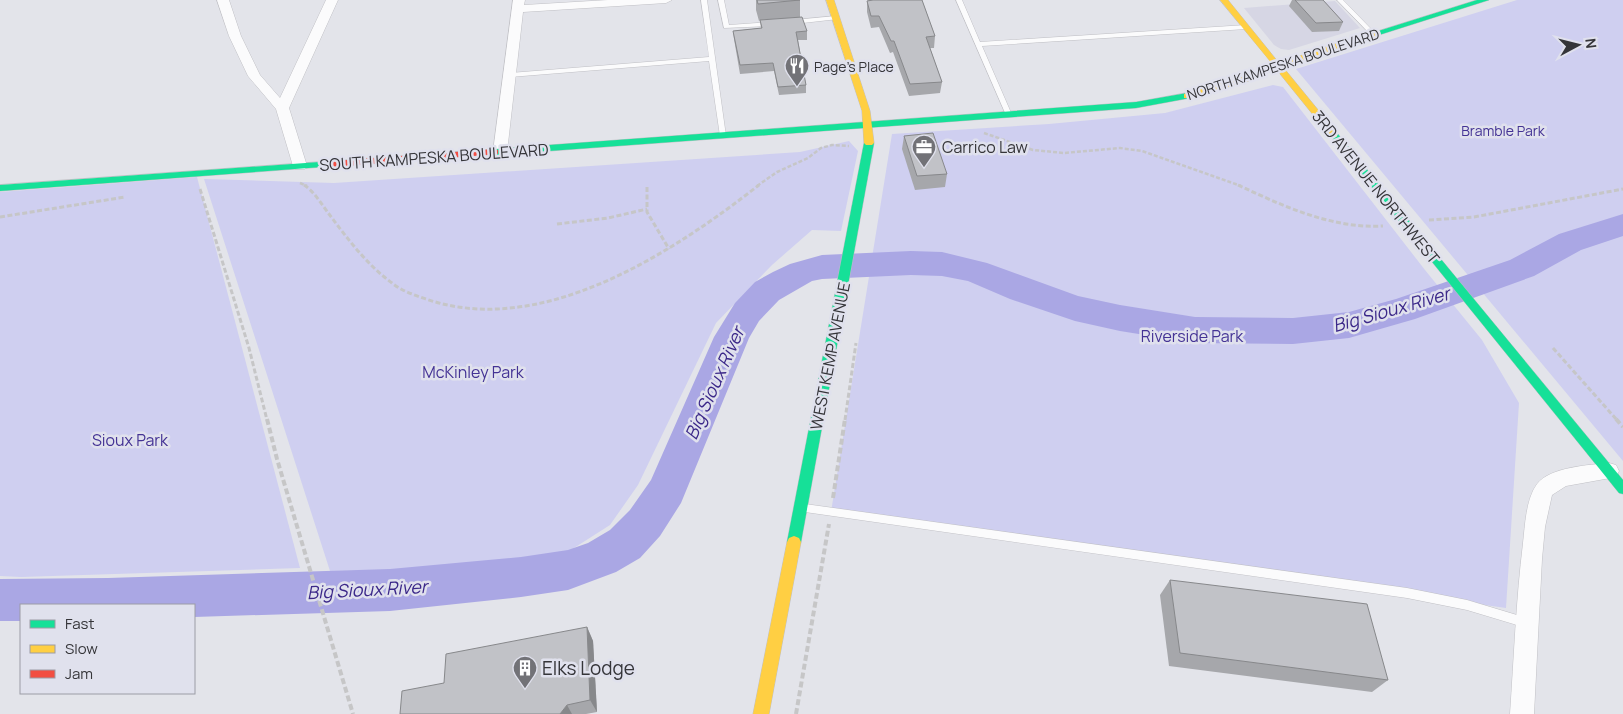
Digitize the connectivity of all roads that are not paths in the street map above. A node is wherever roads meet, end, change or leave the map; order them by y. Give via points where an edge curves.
1 (223, 0) edge
2 (332, 0) edge
3 (666, 0) edge
4 (704, 0) edge
5 (721, 0) edge
6 (830, 0) edge
7 (959, 0) edge
8 (1224, 0) edge
9 (1340, 0) edge
10 (1485, 0) edge
11 (1471, 2) edge
12 (519, 4) edge
13 (836, 18) junction
14 (790, 22) edge
15 (781, 23) edge
16 (1246, 27) junction
17 (1373, 34) junction
18 (978, 44) junction
19 (711, 59) junction
20 (1277, 66) junction
21 (510, 74) junction
22 (282, 108) junction
23 (1009, 116) junction
24 (868, 126) junction
25 (723, 136) junction
26 (500, 152) junction
27 (300, 166) junction
28 (0, 188) edge
29 (1609, 471) junction
30 (1623, 489) edge
31 (801, 507) junction
32 (1527, 623) junction
33 (765, 713) edge
34 (1522, 714) edge

1 - 22 street via 254,76
2 - 22 street
3 - 12 street
4 - 19 lane
5 - 15 lane via 726,27
6 - 13 street, WEST KEMP AVENUE
7 - 18 lane
8 - 16 street, 3RD AVENUE NORTHWEST
9 - 17 lane
10 - 11 street, NORTH KAMPESKA BOULEVARD
11 - 17 street, NORTH KAMPESKA BOULEVARD
12 - 21 street
13 - 14 lane
13 - 24 street, WEST KEMP AVENUE
16 - 18 lane
16 - 20 street, 3RD AVENUE NORTHWEST
17 - 20 street, NORTH KAMPESKA BOULEVARD
18 - 23 lane
19 - 21 lane
19 - 25 lane
20 - 23 street, NORTH KAMPESKA BOULEVARD via 1249,78 1176,99 1116,108
20 - 29 street, 3RD AVENUE NORTHWEST
21 - 26 street
22 - 27 street
23 - 24 street, NORTH KAMPESKA BOULEVARD
24 - 25 street, SOUTH KAMPESKA BOULEVARD
24 - 31 street, WEST KEMP AVENUE via 869,149
25 - 26 street, SOUTH KAMPESKA BOULEVARD
26 - 27 street, SOUTH KAMPESKA BOULEVARD
27 - 28 street, SOUTH KAMPESKA BOULEVARD
29 - 30 street, 3RD AVENUE NORTHWEST
29 - 32 street via 1553,482 1542,491 1533,536
31 - 32 lane via 1407,593
31 - 33 street, WEST KEMP AVENUE
32 - 34 street

